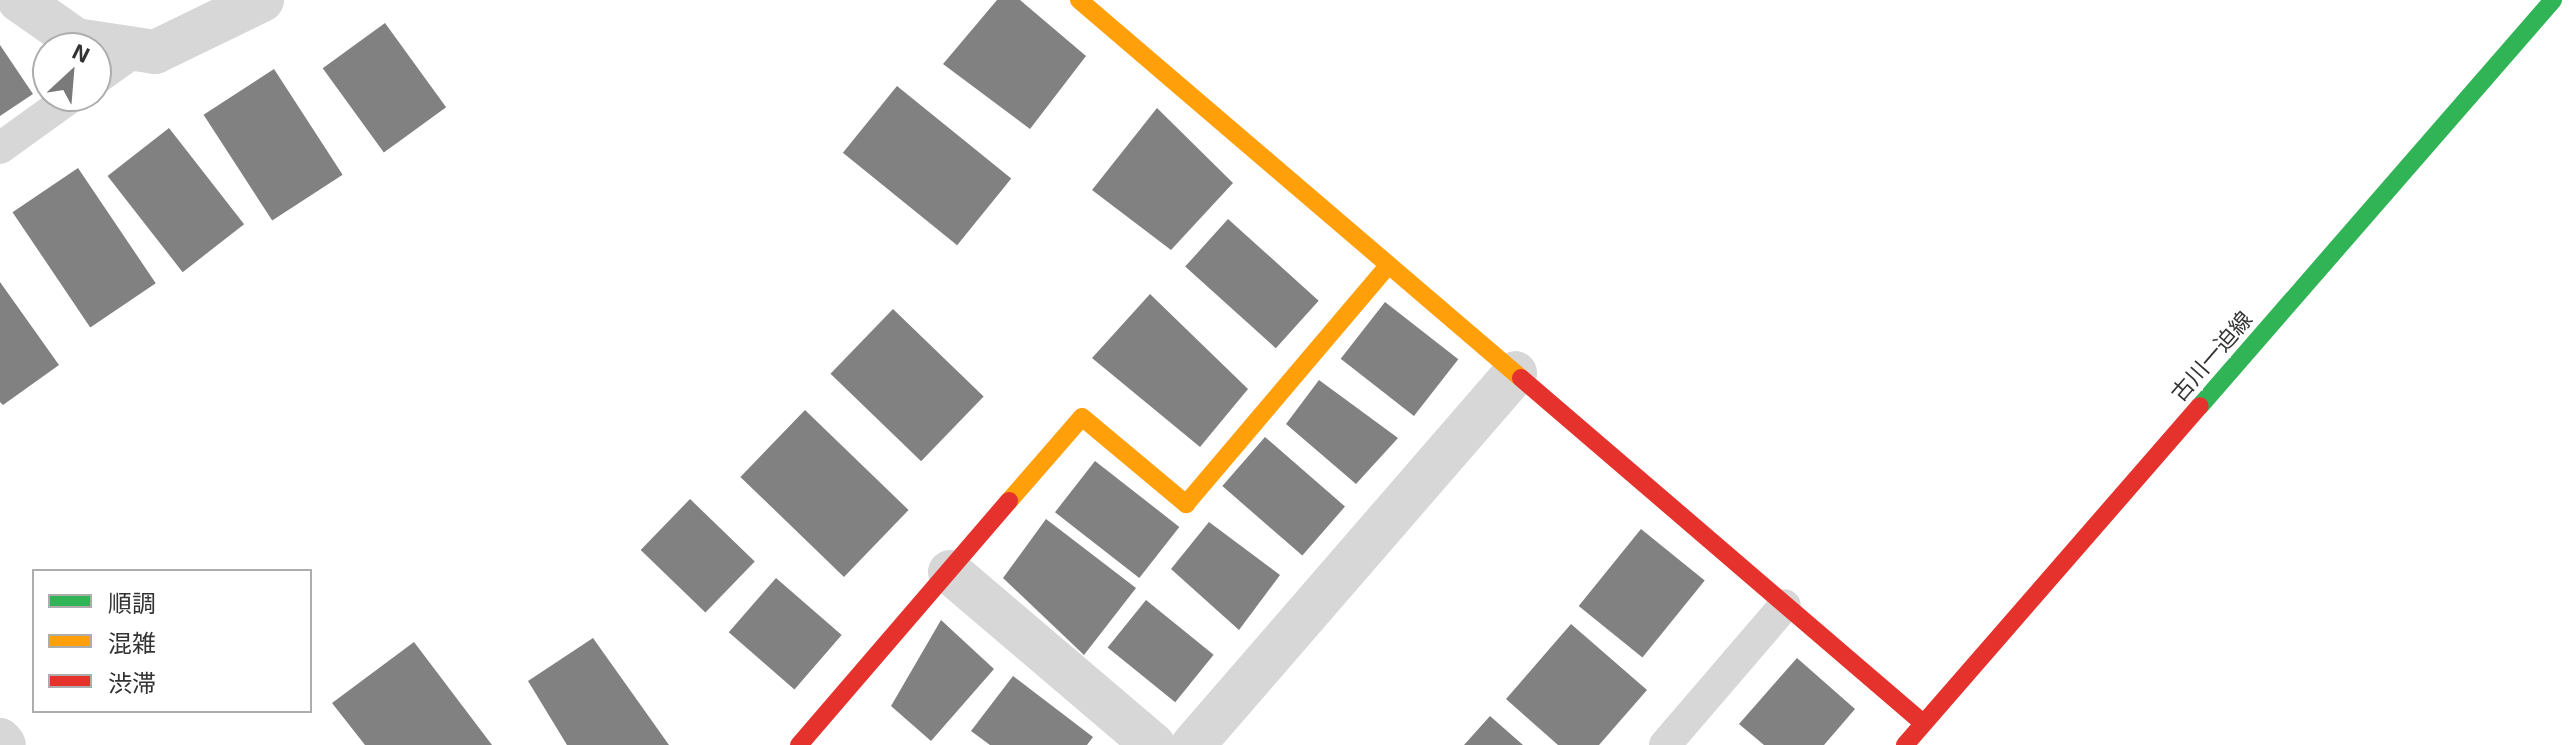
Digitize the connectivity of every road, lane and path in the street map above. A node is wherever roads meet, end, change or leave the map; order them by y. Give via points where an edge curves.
1 (19, 0) edge
2 (262, 0) edge
3 (1079, 0) edge
4 (2553, 0) edge
5 (138, 49) junction
6 (112, 68) edge
7 (50, 112) edge
8 (0, 148) edge
9 (1388, 266) junction
10 (1515, 373) junction
11 (950, 572) junction
12 (1785, 605) junction
13 (1923, 723) junction
14 (0, 740) edge
15 (4, 745) edge
16 (799, 745) edge
17 (1153, 745) edge
18 (1193, 745) edge
19 (1665, 745) edge
20 (1905, 745) edge

1 - 5 street via 76,40
2 - 5 street via 155,52
3 - 9 street
4 - 13 street, 古川一迫線
5 - 6 lane
7 - 8 lane
9 - 10 street
9 - 11 street via 1186,504 1082,417
10 - 12 street
10 - 18 street
11 - 16 street
11 - 17 street
12 - 13 street
12 - 19 lane
13 - 20 street, 古川一迫線
14 - 15 street

